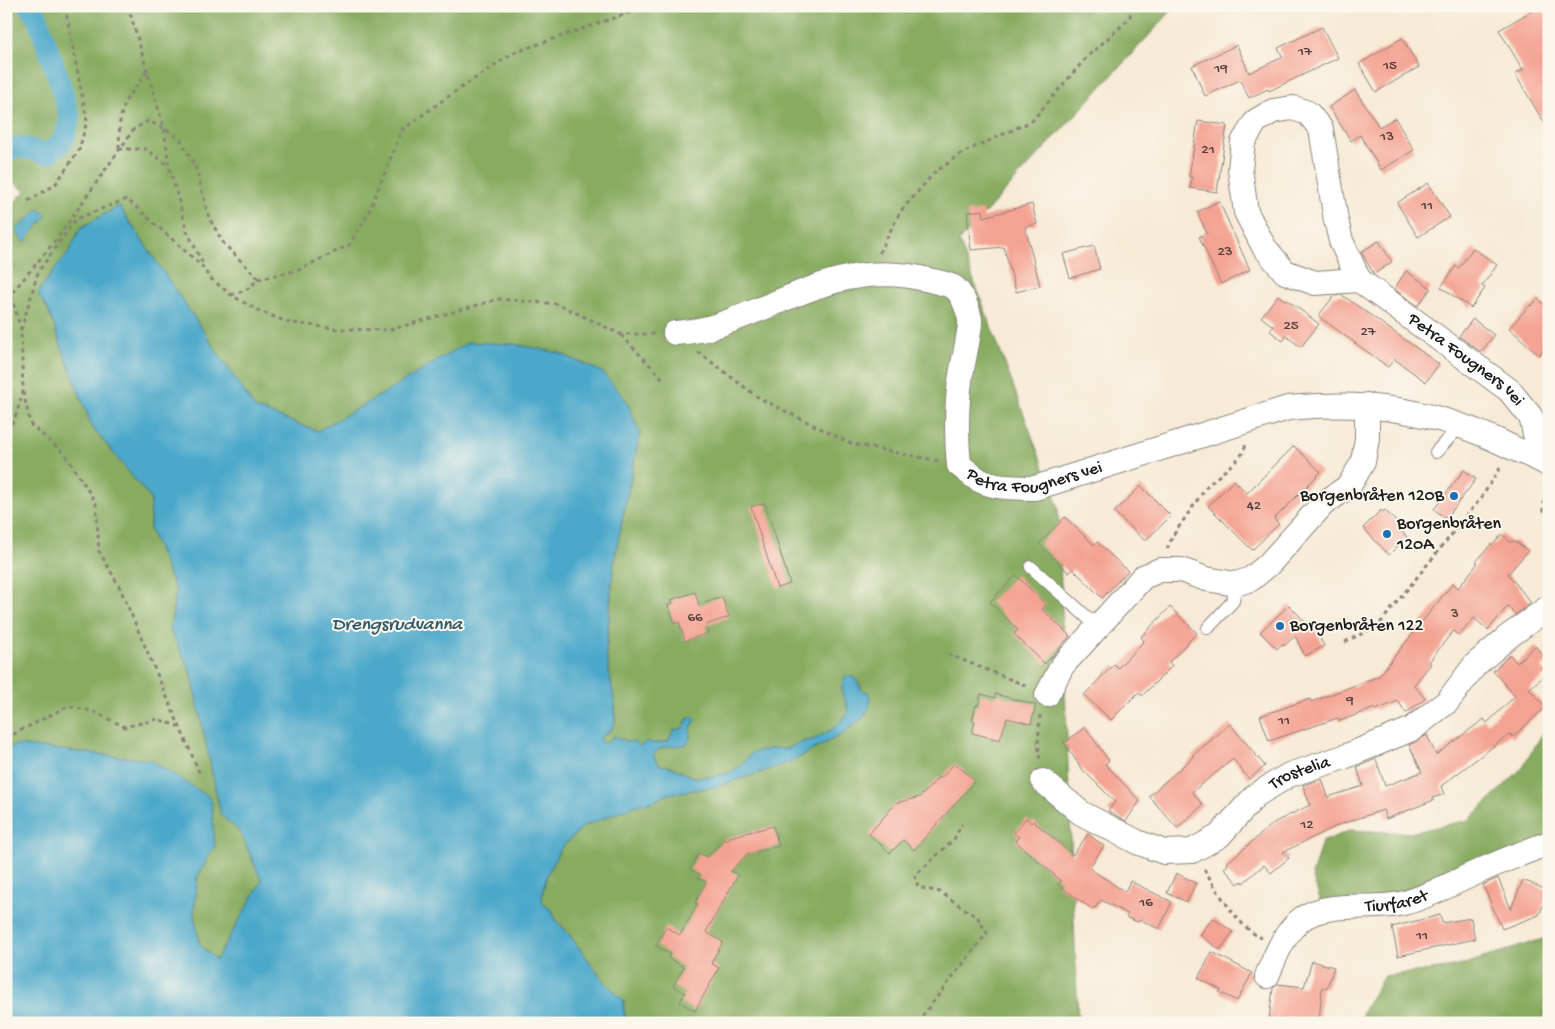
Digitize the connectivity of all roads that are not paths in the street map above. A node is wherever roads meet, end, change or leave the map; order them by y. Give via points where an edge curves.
1 (1359, 280) junction
2 (675, 334) road end
3 (1367, 405) junction
4 (1461, 424) junction
5 (1436, 452) dead end
6 (1546, 467) edge
7 (1031, 567) dead end
8 (1236, 584) junction
9 (1549, 607) edge
10 (1098, 626) junction
11 (1208, 628) dead end
12 (1047, 695) road end
13 (1042, 781) road end
14 (1549, 842) edge
15 (1267, 976) dead end

1 - 1 street, Petra Fougners vei via 1341,241 1321,129 1308,113 1293,108 1273,111 1256,121 1243,142 1240,169 1246,212 1264,247 1285,272 1315,283
1 - 6 street, Petra Fougners vei via 1510,390 1531,417
2 - 3 street, Petra Fougners vei via 710,328 766,308 813,286 868,274 895,274 955,288 970,319 958,406 956,437 959,465 979,480 1004,487 1035,488 1288,408 1325,404
3 - 4 street, Petra Fougners vei via 1408,410
3 - 8 street via 1367,438 1362,462 1350,486 1323,504 1268,565 1251,579
4 - 5 lane
4 - 6 street, Petra Fougners vei
7 - 10 lane
8 - 10 street via 1206,579 1181,570 1160,570 1143,577
8 - 11 lane via 1233,600
9 - 13 street, Trostelia via 1475,664 1448,700 1412,729 1344,757 1288,775 1256,795 1219,836 1192,851 1164,852 1137,842 1081,813
10 - 12 street via 1062,666
14 - 15 street, Tiurfaret via 1403,903 1316,912 1288,933

